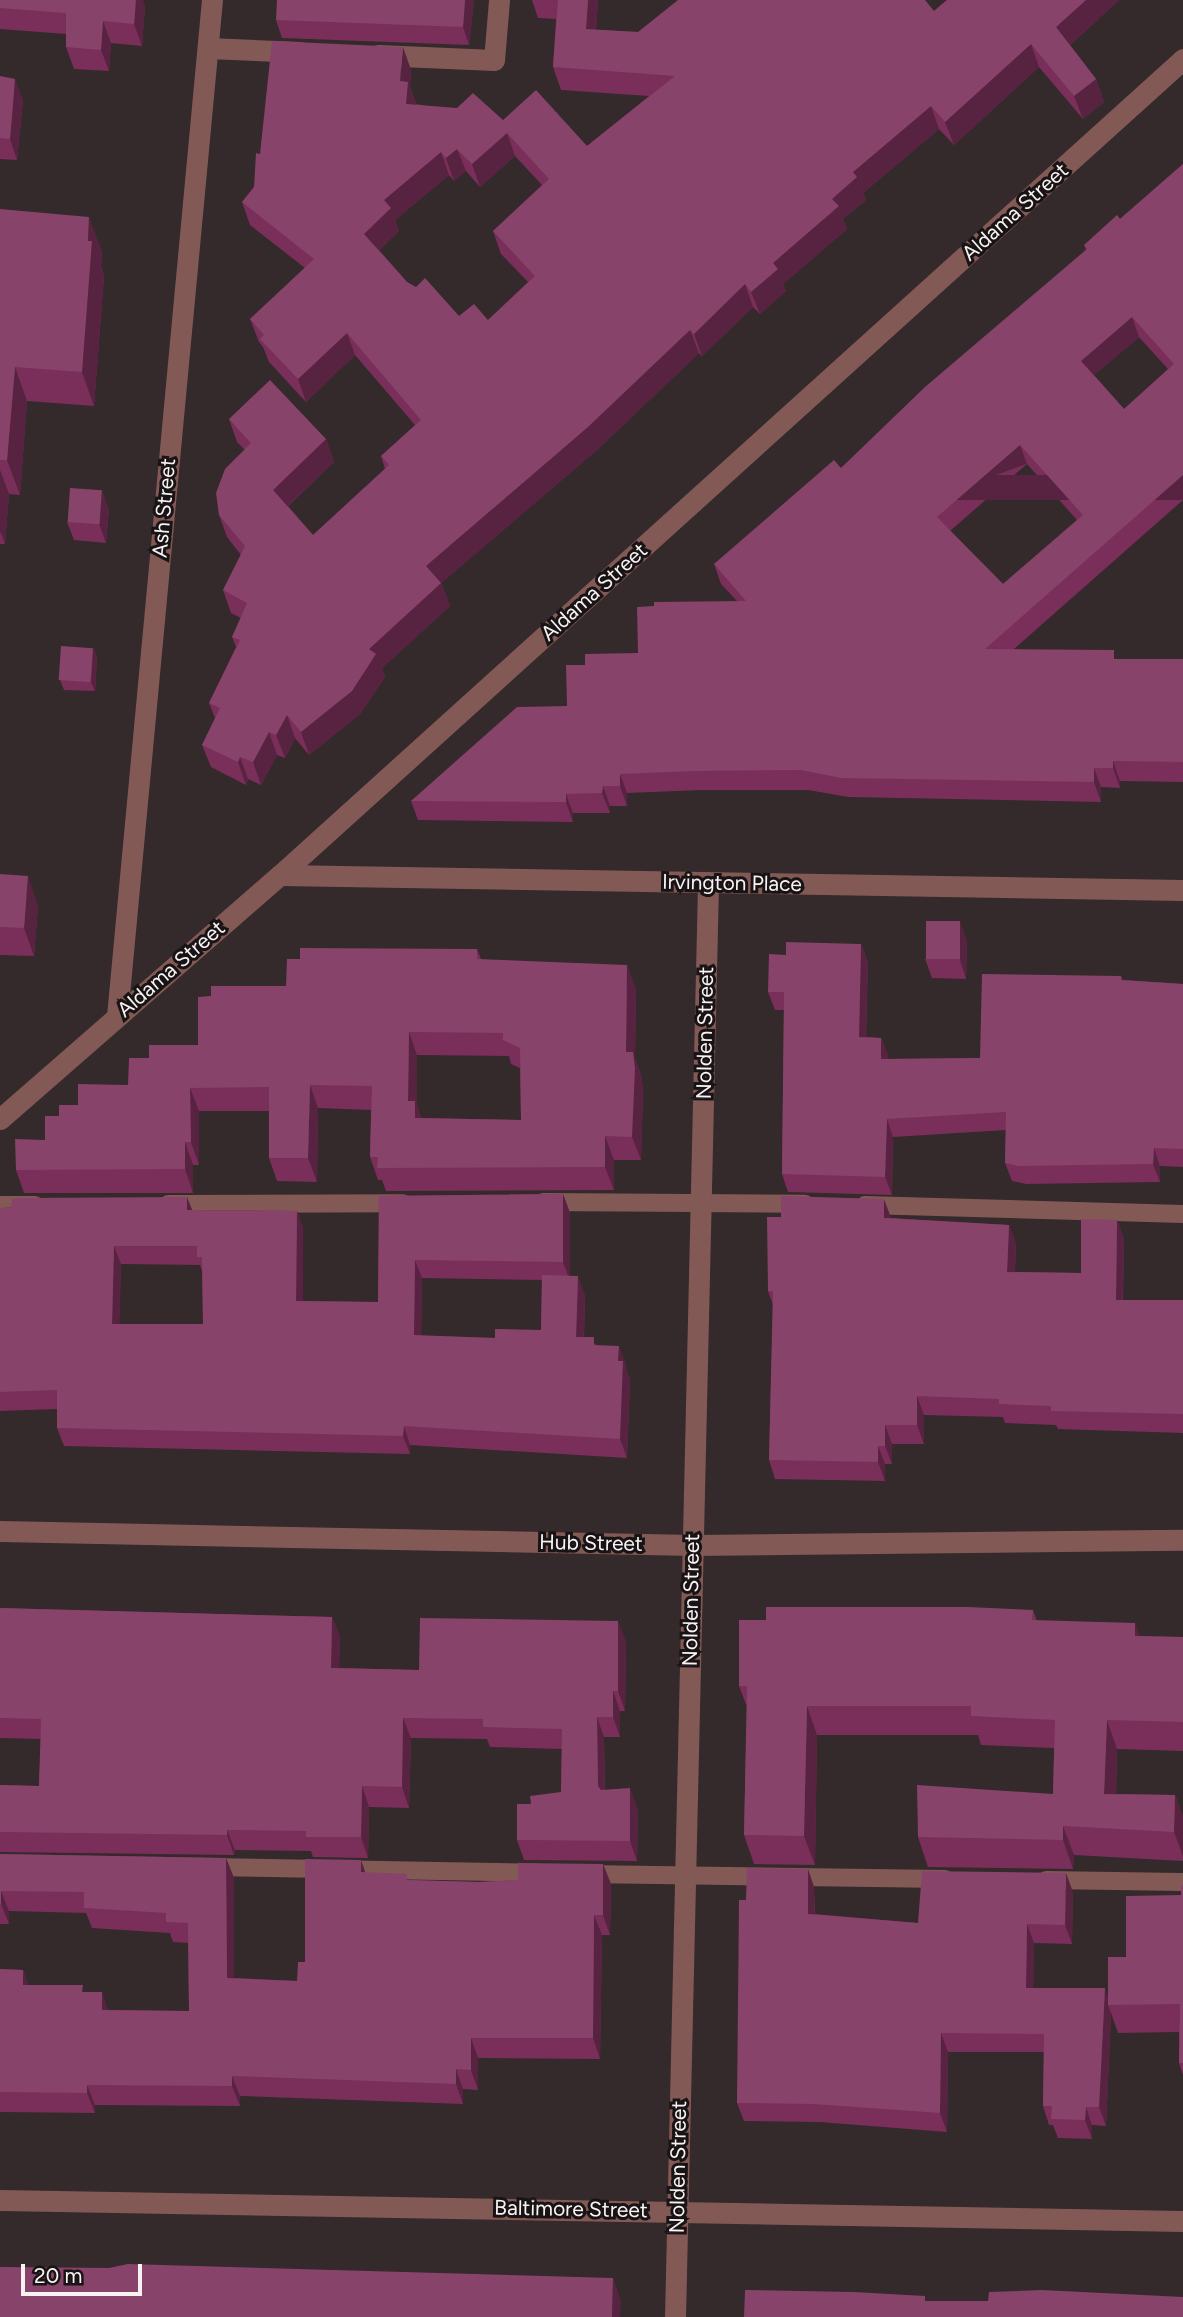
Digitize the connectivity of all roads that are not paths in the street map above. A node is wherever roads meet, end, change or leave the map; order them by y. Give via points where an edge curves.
1 (212, 0) edge
2 (499, 0) edge
3 (208, 48) junction
4 (317, 53) edge
5 (357, 54) edge
6 (1183, 59) edge
7 (280, 875) junction
8 (708, 883) junction
9 (1183, 890) edge
10 (117, 1016) junction
11 (0, 1119) edge
12 (701, 1201) junction
13 (522, 1202) edge
14 (426, 1203) edge
15 (151, 1204) edge
16 (825, 1204) edge
17 (0, 1205) edge
18 (55, 1205) edge
19 (852, 1205) edge
20 (1183, 1214) edge
21 (0, 1531) edge
22 (1183, 1539) edge
23 (693, 1545) junction
24 (182, 1866) edge
25 (685, 1876) junction
26 (962, 1879) edge
27 (1031, 1880) edge
28 (1183, 1882) edge
29 (0, 2200) edge
30 (677, 2211) junction
31 (1183, 2221) edge
32 (675, 2317) edge

1 - 3 street, Ash Street
2 - 5 street via 494,60
3 - 4 street
3 - 10 street, Ash Street
6 - 7 street, Aldama Street
7 - 8 street, Irvington Place
7 - 10 street, Aldama Street
8 - 9 street, Irvington Place
8 - 12 street, Nolden Street
10 - 11 street, Aldama Street
12 - 13 lane
12 - 16 lane
12 - 23 street, Nolden Street
14 - 15 lane
17 - 18 lane
19 - 20 lane
21 - 23 street, Hub Street
22 - 23 street, Hub Street
23 - 25 street, Nolden Street
24 - 25 lane
25 - 26 lane
25 - 30 street, Nolden Street
27 - 28 lane
29 - 30 street, Baltimore Street
30 - 31 street, Baltimore Street
30 - 32 street, Nolden Street

